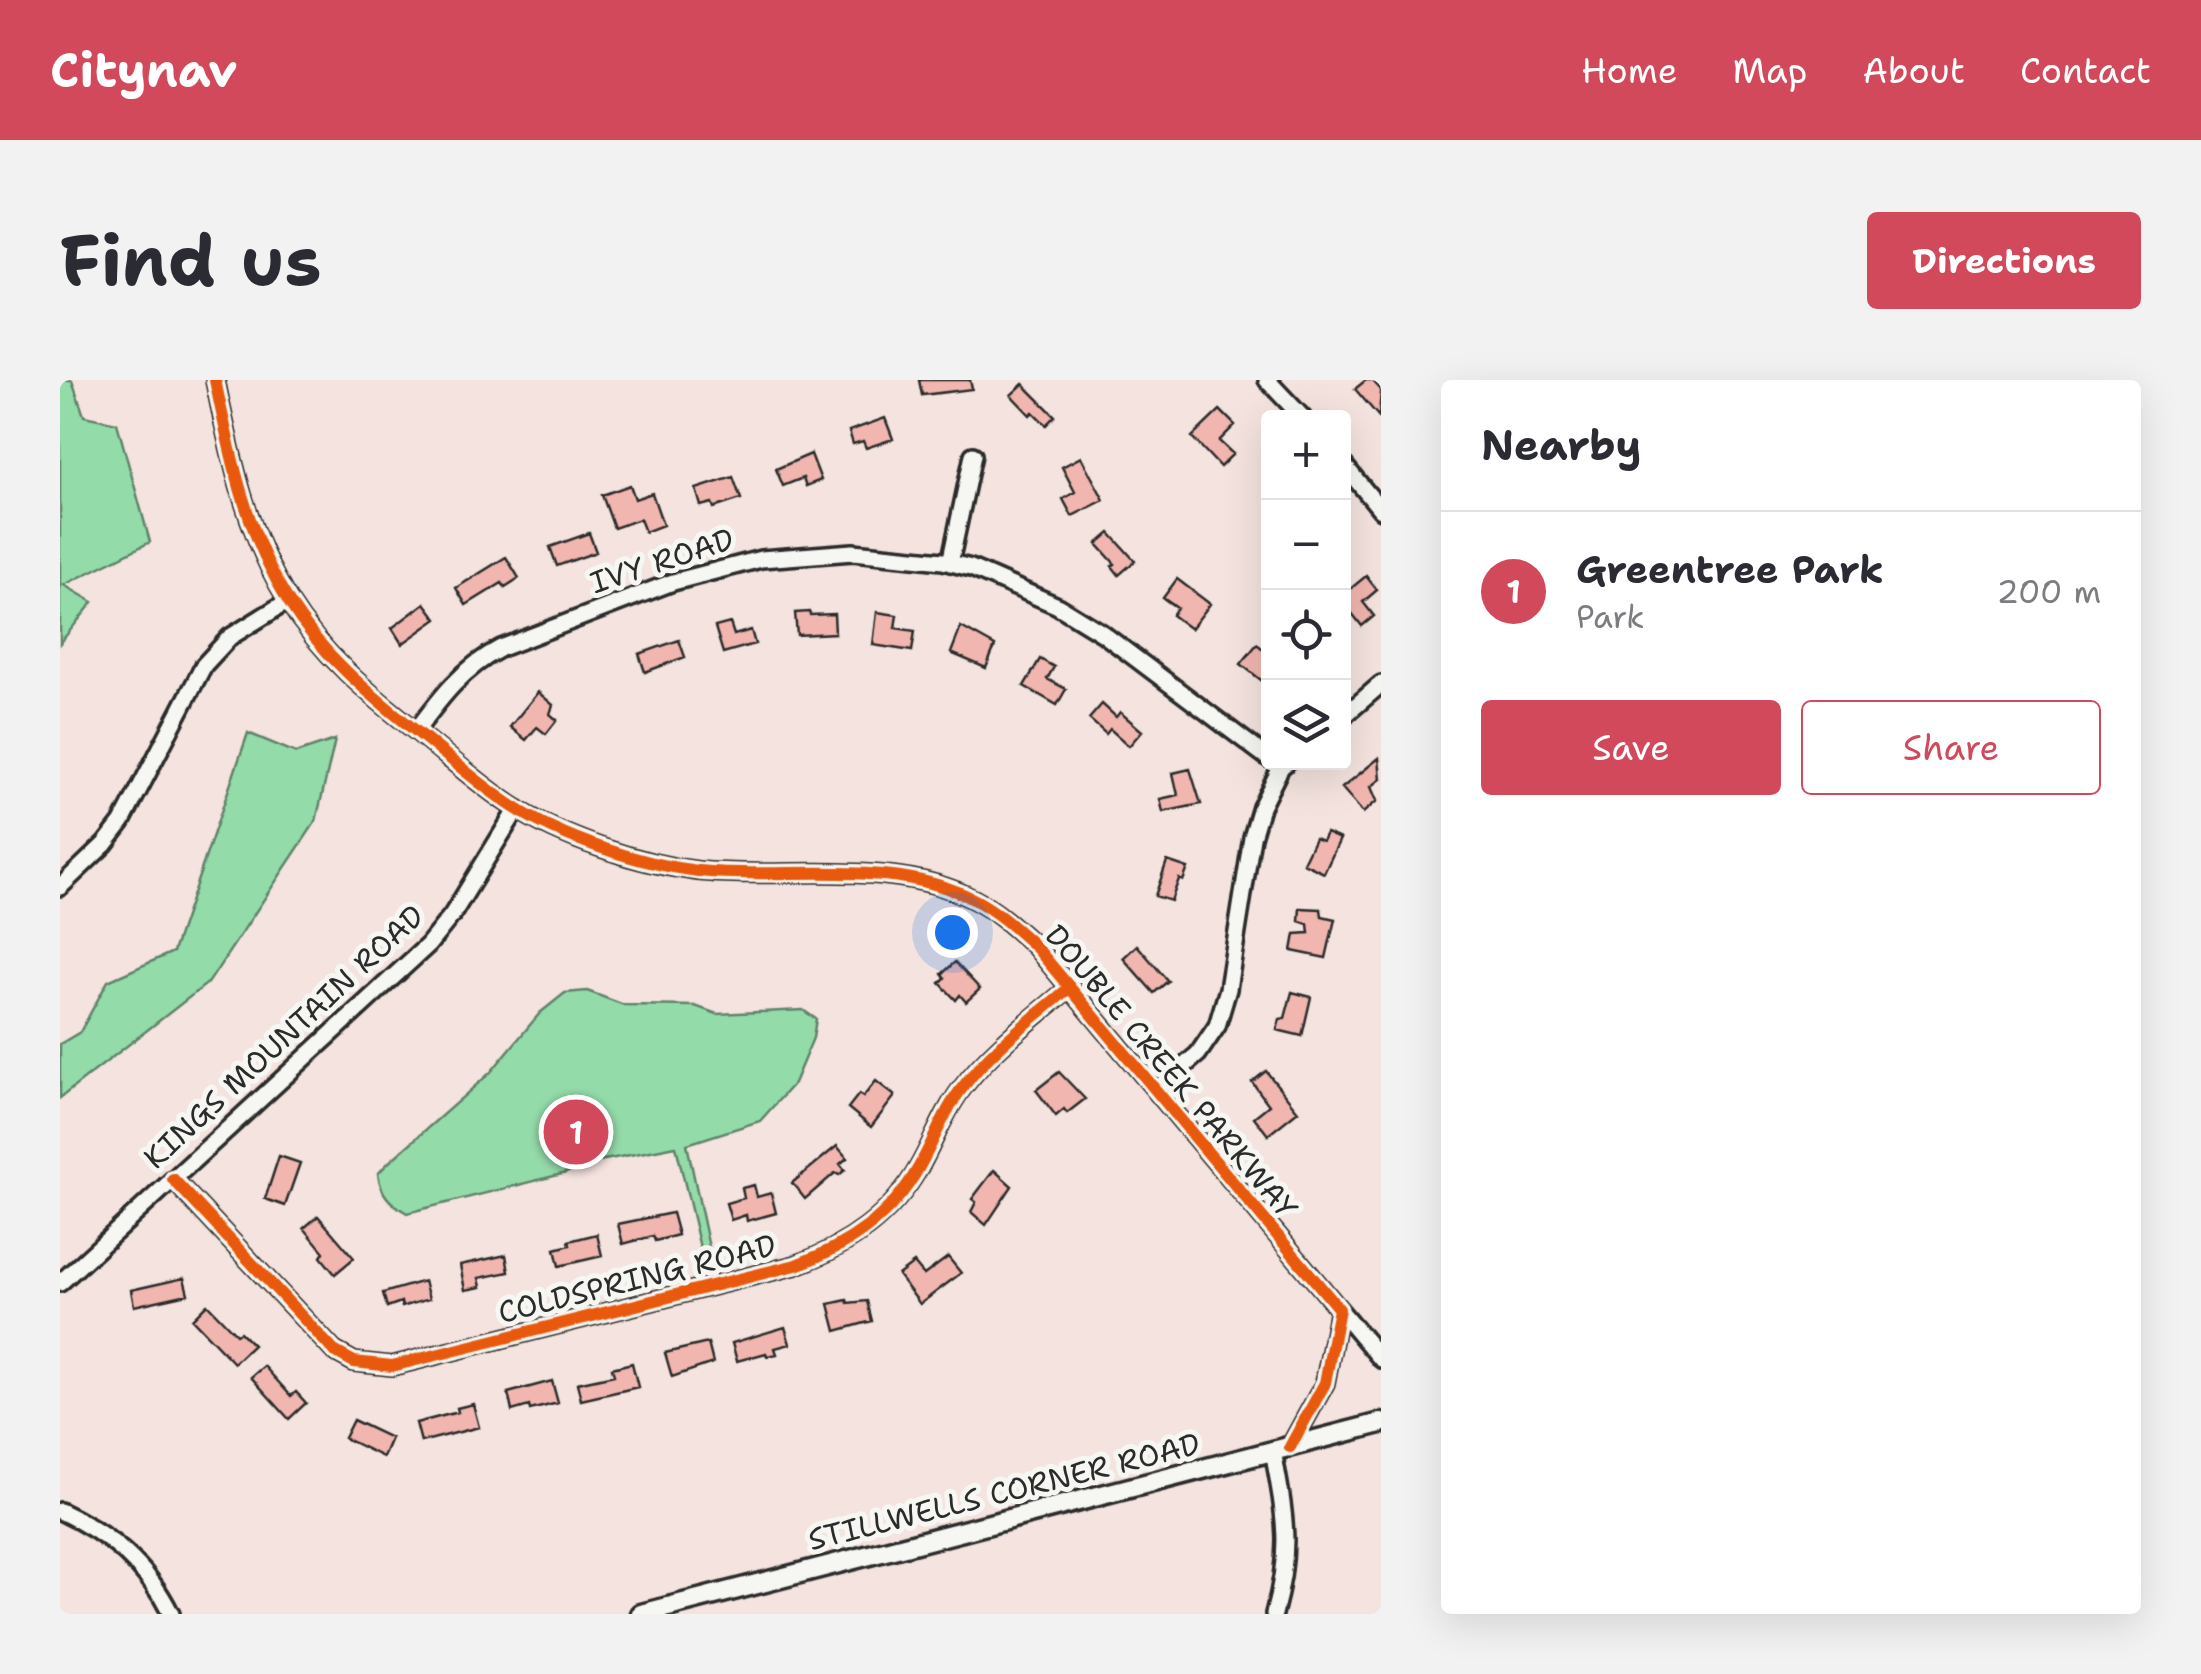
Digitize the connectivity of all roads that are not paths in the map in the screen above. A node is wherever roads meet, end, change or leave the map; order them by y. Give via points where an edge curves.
1 (215, 380) edge
2 (1267, 380) edge
3 (1296, 410) edge
4 (973, 456) dead end
5 (1351, 474) edge
6 (1381, 510) edge
7 (950, 563) junction
8 (288, 601) junction
9 (1381, 684) edge
10 (1351, 710) edge
11 (416, 730) junction
12 (1261, 750) edge
13 (1275, 770) edge
14 (518, 809) junction
15 (60, 888) edge
16 (1069, 988) junction
17 (1156, 1090) junction
18 (174, 1179) junction
19 (60, 1283) edge
20 (1339, 1310) junction
21 (1381, 1359) edge
22 (1381, 1423) edge
23 (1282, 1449) junction
24 (60, 1511) edge
25 (172, 1614) edge
26 (641, 1614) edge
27 (1274, 1614) edge

1 - 8 street, DOUBLE CREEK PARKWAY via 238,489
2 - 3 street
4 - 7 street
5 - 6 street
7 - 11 street, IVY ROAD via 853,552 714,569 501,648 450,686
7 - 12 street, IVY ROAD via 1058,606 1102,632
8 - 11 street, DOUBLE CREEK PARKWAY via 350,677
8 - 15 street via 230,637 204,665 122,822
9 - 10 street
11 - 14 street, DOUBLE CREEK PARKWAY
13 - 17 street via 1252,837 1217,1026 1198,1054
14 - 16 street, DOUBLE CREEK PARKWAY via 606,848 694,870 891,876 938,885 1010,923
14 - 18 street, KINGS MOUNTAIN ROAD via 428,945
16 - 17 street, DOUBLE CREEK PARKWAY
16 - 18 street, COLDSPRING ROAD via 972,1074 909,1184 875,1222 842,1245 796,1264 392,1366 368,1366 334,1351
17 - 20 street, DOUBLE CREEK PARKWAY
18 - 19 street, KINGS MOUNTAIN ROAD
20 - 21 street, DOUBLE CREEK PARKWAY
20 - 23 street via 1325,1383
22 - 23 street, STILLWELLS CORNER ROAD
23 - 26 street, STILLWELLS CORNER ROAD
23 - 27 street via 1287,1542
24 - 25 street via 122,1549

